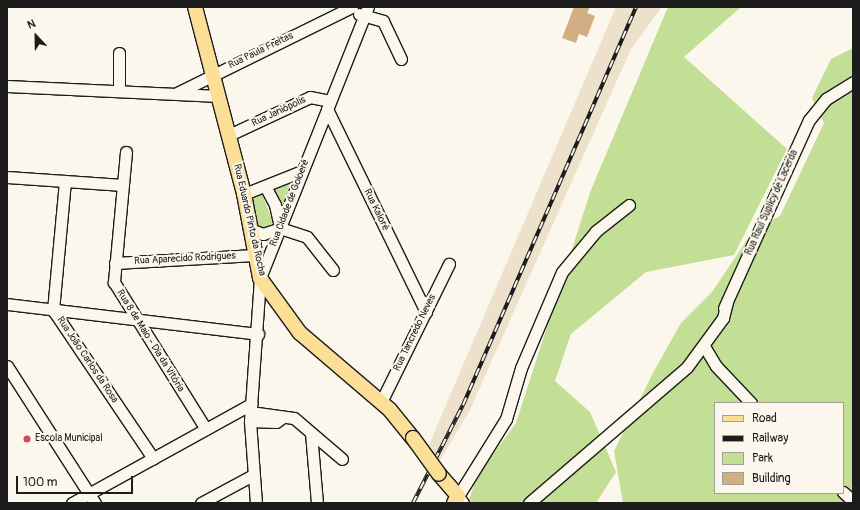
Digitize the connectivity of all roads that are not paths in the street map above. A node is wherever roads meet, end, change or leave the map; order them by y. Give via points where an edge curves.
1 (195, 7) edge
2 (368, 7) edge
3 (350, 8) edge
4 (364, 18) junction
5 (119, 53) dead end
6 (401, 60) dead end
7 (213, 74) junction
8 (850, 84) edge
9 (7, 86) edge
10 (119, 91) junction
11 (175, 94) junction
12 (219, 96) junction
13 (329, 105) junction
14 (229, 135) junction
15 (126, 152) dead end
16 (302, 171) junction
17 (7, 177) edge
18 (66, 181) junction
19 (123, 185) junction
20 (265, 186) junction
21 (244, 194) junction
22 (628, 205) dead end
23 (280, 228) junction
24 (250, 229) junction
25 (255, 255) junction
26 (115, 263) junction
27 (449, 264) dead end
28 (333, 270) dead end
29 (260, 278) junction
30 (7, 304) edge
31 (53, 310) junction
32 (426, 312) junction
33 (137, 320) junction
34 (258, 334) junction
35 (698, 354) junction
36 (8, 372) edge
37 (381, 402) junction
38 (750, 402) edge
39 (250, 412) junction
40 (206, 429) junction
41 (311, 433) junction
42 (153, 458) junction
43 (342, 459) dead end
44 (253, 475) junction
45 (844, 493) edge
46 (92, 498) edge
47 (458, 501) edge
48 (853, 501) edge
49 (72, 503) edge
50 (201, 503) edge
51 (256, 503) edge
52 (317, 503) edge
53 (530, 503) edge

1 - 7 main road, Rua Eduardo Pinto da Rocha
2 - 4 street, Rua Cidade de Goioerê
3 - 4 street, Rua Paula Freitas
3 - 7 street, Rua Paula Freitas
4 - 6 street, Rua Paula Freitas via 375,16 382,21
4 - 13 street, Rua Cidade de Goioerê
5 - 10 street
7 - 11 street, Rua Paula Freitas
7 - 12 main road, Rua Eduardo Pinto da Rocha
8 - 35 street, Rua Raul Suplicy de Lacerda via 834,101 820,106 805,127 717,326
9 - 10 street
10 - 11 street
11 - 12 street
12 - 14 main road, Rua Eduardo Pinto da Rocha
13 - 14 street, Rua Janiópolis via 310,97
13 - 16 street, Rua Cidade de Goioerê
13 - 32 street, Rua Kaloré
14 - 21 main road, Rua Eduardo Pinto da Rocha
15 - 19 street, Rua 8 de Maio - Dia da Vitória
16 - 20 street
16 - 23 street, Rua Cidade de Goioerê
17 - 18 street
18 - 19 street
18 - 31 street, Rua João Carlos da Rosa
19 - 26 street, Rua 8 de Maio - Dia da Vitória
20 - 21 street
20 - 23 street via 275,205
21 - 24 main road, Rua Eduardo Pinto da Rocha
22 - 47 street via 596,231 562,272 521,368 506,419
23 - 24 street via 263,234
23 - 28 street via 312,241
23 - 29 street, Rua Cidade de Goioerê
24 - 25 main road, Rua Eduardo Pinto da Rocha
25 - 26 street, Rua Aparecido Rodrigues
25 - 29 main road, Rua Eduardo Pinto da Rocha
26 - 33 street, Rua 8 de Maio - Dia da Vitória via 116,287
27 - 32 street, Rua Tancredo Neves
29 - 34 street, Rua Cidade de Goioerê
29 - 37 main road, Rua Eduardo Pinto da Rocha via 300,333
30 - 31 street
31 - 33 street
31 - 42 street, Rua João Carlos da Rosa
32 - 37 street, Rua Tancredo Neves
33 - 34 street
33 - 40 street, Rua 8 de Maio - Dia da Vitória
34 - 39 street, Rua Cidade de Goioerê
35 - 38 street via 716,366
35 - 53 street, Rua Raul Suplicy de Lacerda via 680,366 672,378
36 - 46 street
37 - 47 main road, Rua Eduardo Pinto da Rocha, bridge via 413,438
39 - 40 street
39 - 41 street via 276,422 283,417 294,418
39 - 44 street, Rua Cidade de Goioerê
40 - 42 street
41 - 43 street
41 - 52 street
42 - 46 street
44 - 50 street
44 - 51 street, Rua Cidade de Goioerê
45 - 48 street
46 - 49 street

